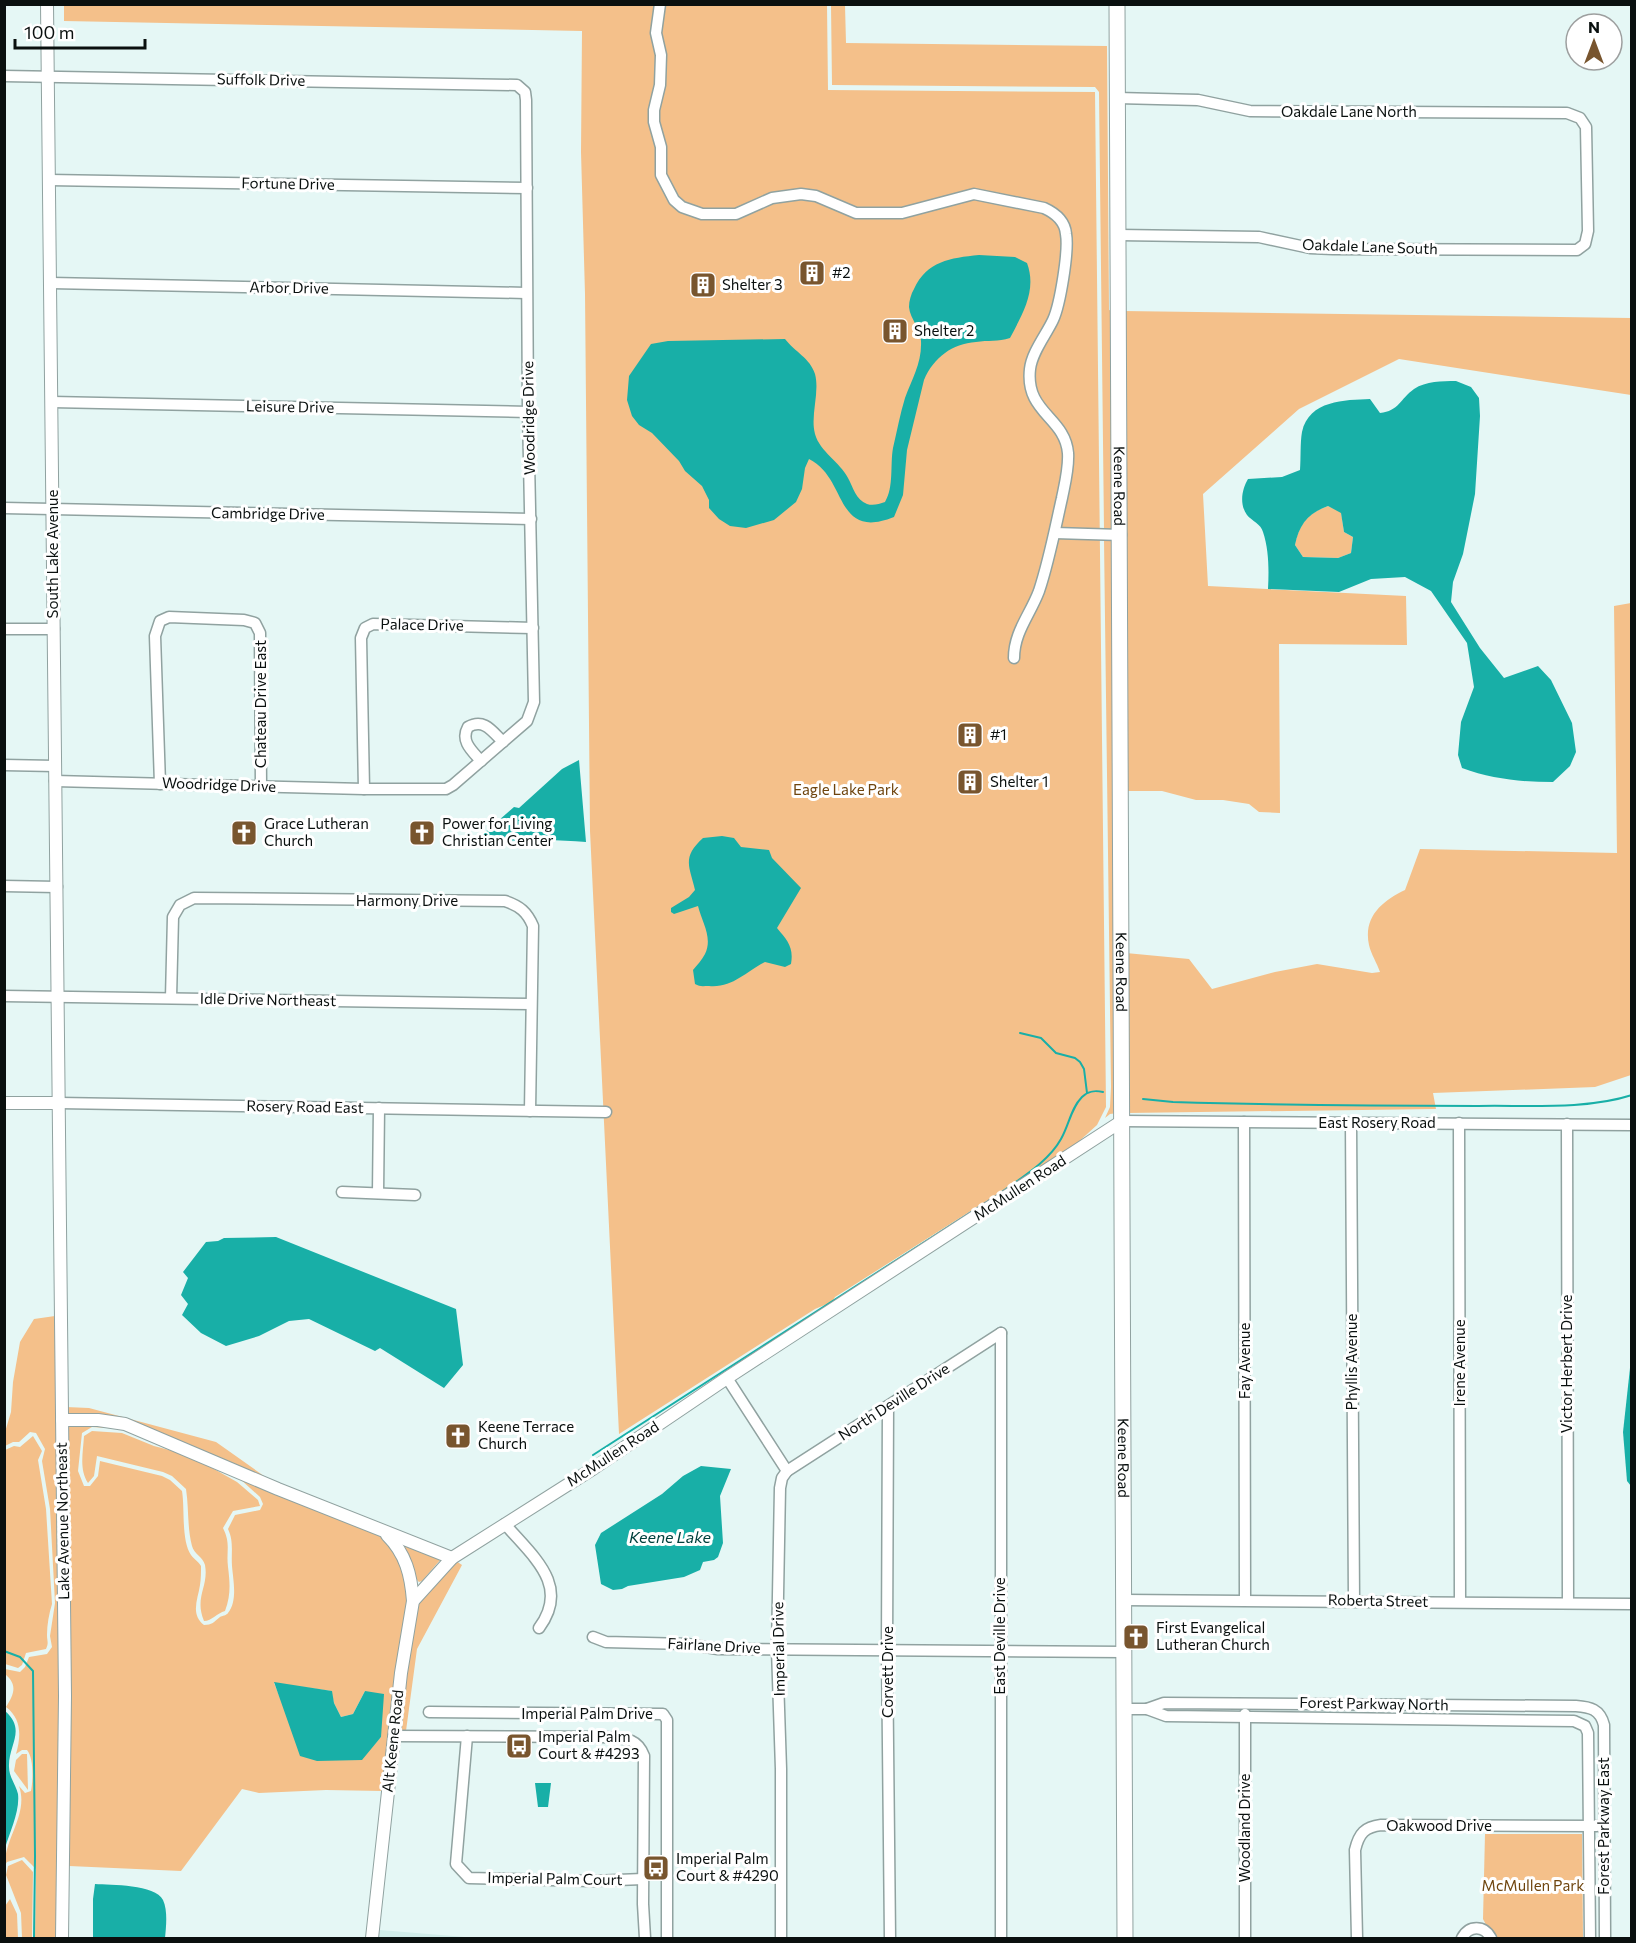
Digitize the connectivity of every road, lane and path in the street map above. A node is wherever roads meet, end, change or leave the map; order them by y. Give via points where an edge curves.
1 (46, 4) edge
2 (660, 4) edge
3 (1117, 4) edge
4 (4, 76) edge
5 (47, 76) junction
6 (518, 85) joint
7 (1117, 98) junction
8 (49, 180) junction
9 (527, 188) junction
10 (1118, 235) junction
11 (1585, 244) joint
12 (51, 283) junction
13 (526, 293) junction
14 (52, 402) junction
15 (528, 412) junction
16 (4, 508) edge
17 (53, 510) junction
18 (531, 519) junction
19 (1055, 533) junction
20 (1120, 535) junction
21 (533, 628) junction
22 (4, 629) edge
23 (54, 629) junction
24 (1014, 658) dead end
25 (502, 742) junction
26 (481, 761) junction
27 (4, 765) edge
28 (55, 766) junction
29 (55, 781) junction
30 (160, 784) junction
31 (261, 787) junction
32 (364, 789) junction
33 (4, 886) edge
34 (57, 887) junction
35 (4, 996) edge
36 (58, 997) junction
37 (171, 998) junction
38 (531, 1004) junction
39 (4, 1103) edge
40 (59, 1103) junction
41 (379, 1108) junction
42 (530, 1112) junction
43 (606, 1112) dead end
44 (1122, 1121) junction
45 (1244, 1122) junction
46 (1351, 1123) junction
47 (1460, 1123) junction
48 (1567, 1124) junction
49 (1632, 1125) edge
50 (342, 1192) dead end
51 (378, 1193) junction
52 (415, 1195) dead end
53 (1001, 1333) joint
54 (727, 1378) junction
55 (888, 1406) junction
56 (62, 1420) junction
57 (787, 1472) junction
58 (505, 1524) junction
59 (384, 1532) junction
60 (452, 1558) junction
61 (1124, 1600) junction
62 (1245, 1600) junction
63 (413, 1601) junction
64 (1354, 1601) junction
65 (1460, 1602) junction
66 (1568, 1603) junction
67 (1632, 1604) edge
68 (538, 1628) dead end
69 (593, 1637) dead end
70 (777, 1649) junction
71 (887, 1649) junction
72 (1000, 1650) junction
73 (1124, 1652) junction
74 (1245, 1703) junction
75 (1492, 1706) junction
76 (1124, 1709) junction
77 (1147, 1709) junction
78 (429, 1712) dead end
79 (1600, 1714) joint
80 (1245, 1718) junction
81 (1492, 1719) junction
82 (1585, 1726) joint
83 (394, 1736) junction
84 (467, 1736) junction
85 (1590, 1826) junction
86 (1603, 1826) junction
87 (643, 1880) junction
88 (62, 1938) edge
89 (372, 1938) edge
90 (645, 1938) edge
91 (667, 1938) edge
92 (780, 1938) edge
93 (890, 1938) edge
94 (1001, 1938) edge
95 (1125, 1938) edge
96 (1245, 1938) edge
97 (1357, 1938) edge
98 (1462, 1938) edge
99 (1491, 1938) edge
100 (1590, 1938) edge
101 (1605, 1938) edge

1 - 5 street, South Lake Avenue
2 - 19 street via 656,33 661,55 660,85 654,122 661,147 661,175 682,207 702,214 736,214 772,198 801,194 816,196 856,213 902,213 974,194 1044,208 1062,222 1066,245 1059,303 1030,365 1029,381 1035,401 1062,433 1068,453
3 - 7 main road, Keene Road
4 - 5 street, Suffolk Drive
5 - 6 street, Suffolk Drive
5 - 8 street, South Lake Avenue
6 - 9 street, Woodridge Drive via 525,92
7 - 10 main road, Keene Road
7 - 11 street, Oakdale Lane North via 1182,98 1250,111 1567,113 1580,118 1586,127
8 - 9 street, Fortune Drive
8 - 12 street, South Lake Avenue
9 - 13 street, Woodridge Drive
10 - 11 street, Oakdale Lane South via 1259,237 1333,249 1576,250
10 - 20 main road, Keene Road
12 - 13 street, Arbor Drive
12 - 14 street, South Lake Avenue
13 - 15 street, Woodridge Drive
14 - 15 street, Leisure Drive
14 - 17 street, South Lake Avenue
15 - 18 street, Woodridge Drive
16 - 17 street, Cambridge Drive
17 - 18 street, Cambridge Drive
17 - 23 street, South Lake Avenue
18 - 21 street, Woodridge Drive
19 - 20 street
19 - 24 street via 1039,590 1014,644
20 - 44 main road, Keene Road
21 - 25 street, Woodridge Drive via 534,702 527,721
21 - 32 street, Palace Drive via 373,624 365,628 361,638
22 - 23 street
23 - 28 street, South Lake Avenue
25 - 26 street, Woodridge Drive
25 - 26 street via 487,725 468,727 464,738
26 - 32 street, Woodridge Drive via 446,789
27 - 28 street
28 - 29 street, South Lake Avenue
29 - 30 street, Woodridge Drive
29 - 34 street, South Lake Avenue
30 - 31 street, Woodridge Drive
30 - 31 street, Chateau Drive East via 155,636 160,621 169,617 255,623 260,633
31 - 32 street, Woodridge Drive
33 - 34 street
34 - 36 street, South Lake Avenue
35 - 36 street, Idle Drive Northeast
36 - 37 street, Idle Drive Northeast
36 - 40 street, South Lake Avenue
37 - 38 street, Idle Drive Northeast
37 - 38 street, Harmony Drive via 173,917 180,905 194,898 505,901 519,906 533,926
38 - 42 street, Harmony Drive
39 - 40 street, Rosery Road East
40 - 41 street, Rosery Road East
40 - 56 street, Lake Avenue Northeast
41 - 42 street, Rosery Road East
41 - 51 street
42 - 43 street, Rosery Road East
44 - 45 street, East Rosery Road
44 - 54 street, McMullen Road
44 - 61 main road, Keene Road
45 - 46 street, East Rosery Road
45 - 62 street, Fay Avenue
46 - 47 street, East Rosery Road
46 - 64 street, Phyllis Avenue
47 - 48 street, East Rosery Road
47 - 65 street, Irene Avenue
48 - 49 street, East Rosery Road
48 - 66 street, Victor Herbert Drive
50 - 51 street
51 - 52 street
53 - 55 street, North Deville Drive
53 - 72 street, East Deville Drive
54 - 57 street
54 - 58 street, McMullen Road
55 - 57 street, North Deville Drive
55 - 71 street, Corvett Drive
56 - 59 street via 125,1424
56 - 88 street, Lake Avenue Northeast
57 - 70 street, Imperial Drive via 780,1488
58 - 60 street, McMullen Road
58 - 68 street via 549,1579 548,1616
59 - 60 street
59 - 63 street via 404,1557
60 - 63 street
61 - 62 street, Roberta Street
61 - 73 main road, Keene Road
62 - 64 street, Roberta Street
63 - 83 street, Alt Keene Road
64 - 65 street, Roberta Street
65 - 66 street, Roberta Street
66 - 67 street, Roberta Street
69 - 70 street, Fairlane Drive via 606,1642
70 - 71 street, Fairlane Drive
70 - 92 street, Imperial Drive
71 - 72 street, Fairlane Drive
71 - 93 street, Corvett Drive
72 - 73 street, Fairlane Drive
72 - 94 street, East Deville Drive
73 - 76 main road, Keene Road
74 - 75 street, Forest Parkway North
74 - 77 street, Forest Parkway North via 1164,1703
74 - 80 street, Woodland Drive
75 - 79 street, Forest Parkway North via 1576,1706 1589,1707
75 - 81 street
76 - 77 street, Forest Parkway North
76 - 95 main road, Keene Road
77 - 80 street, Forest Parkway North via 1166,1716
78 - 91 street, Imperial Palm Drive via 663,1714 667,1720
79 - 86 street, Forest Parkway East via 1604,1725
80 - 81 street, Forest Parkway North
80 - 96 street, Woodland Drive
81 - 82 street, Forest Parkway North via 1566,1720
82 - 85 street, Forest Parkway East
83 - 84 street, Imperial Palm Court
83 - 89 street, Alt Keene Road
84 - 87 street, Imperial Palm Court via 632,1740 644,1756
84 - 87 street, Imperial Palm Court via 456,1864 469,1878
85 - 86 street, Oakwood Drive
85 - 97 street, Oakwood Drive via 1371,1827 1362,1832 1355,1850
85 - 100 street, Forest Parkway East
86 - 101 street, Forest Parkway East
87 - 90 street, Imperial Palm Court
98 - 99 street via 1468,1930 1478,1928

